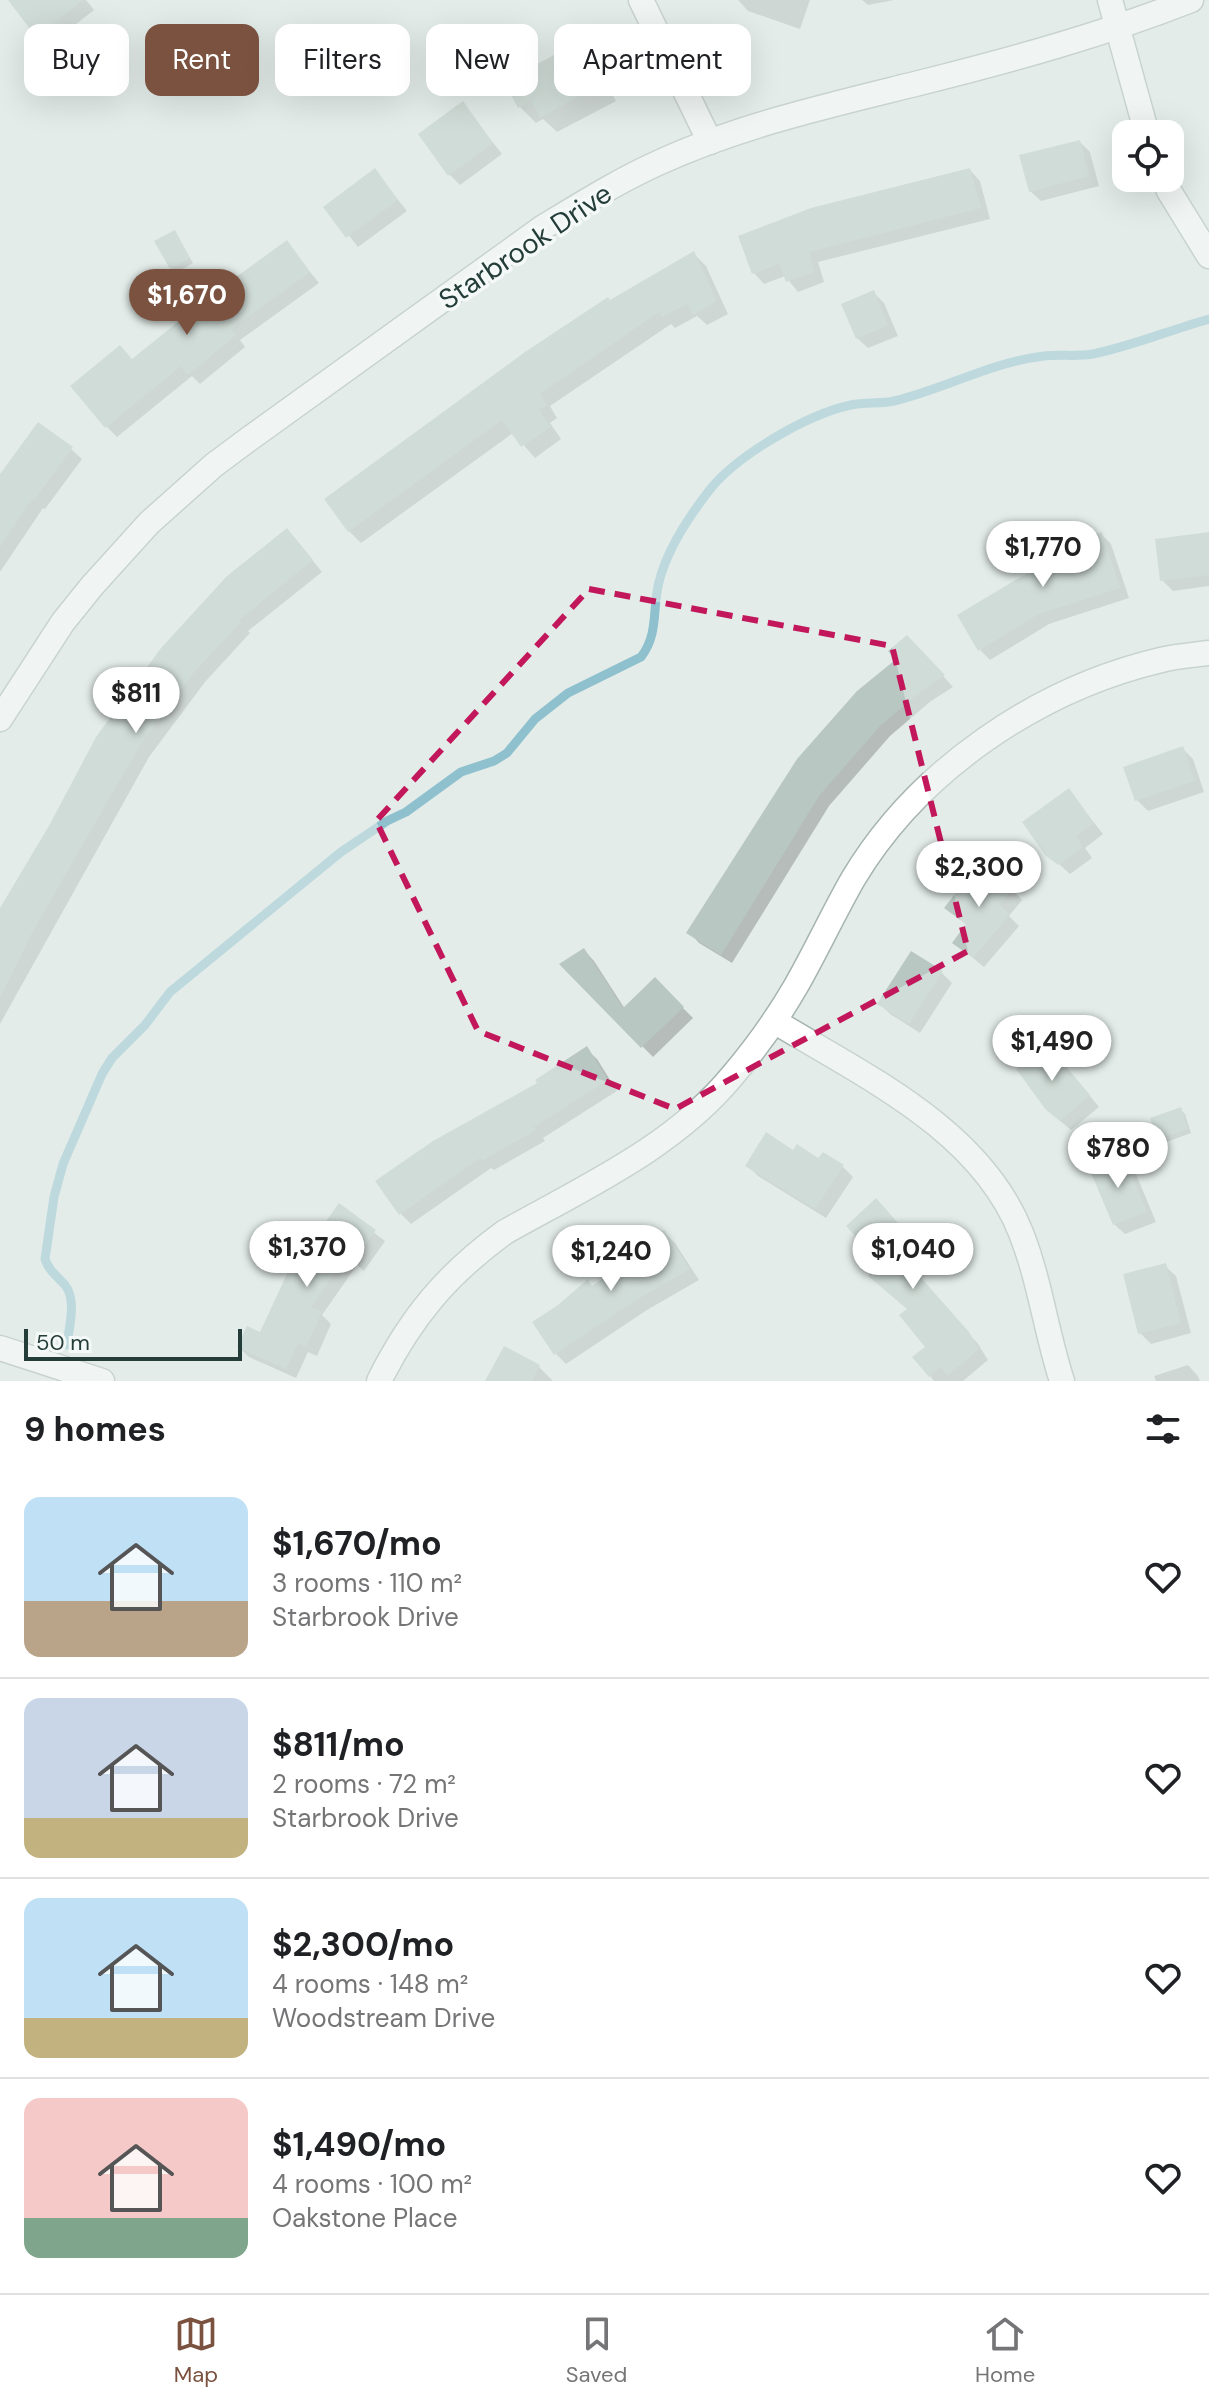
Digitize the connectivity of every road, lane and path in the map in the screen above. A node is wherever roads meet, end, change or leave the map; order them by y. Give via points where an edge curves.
1 (641, 0) edge
2 (1110, 0) edge
3 (1191, 0) edge
4 (1117, 27) junction
5 (1143, 120) edge
6 (710, 142) junction
7 (1171, 192) edge
8 (1209, 256) edge
9 (1209, 653) edge
10 (0, 719) edge
11 (774, 1021) junction
12 (0, 1348) edge
13 (102, 1381) edge
14 (379, 1381) edge
15 (1062, 1381) edge

1 - 6 street
2 - 4 street
3 - 4 street, Starbrook Drive
4 - 5 street
4 - 6 street, Starbrook Drive
6 - 10 street, Starbrook Drive via 619,183 542,228 214,465 149,523 92,586
7 - 8 street
9 - 11 street via 1109,676 1045,703 948,768 872,851
11 - 14 street via 732,1077 693,1117 649,1151 505,1232 444,1283 399,1341
11 - 15 street via 940,1126 985,1172 1020,1230
12 - 13 street

